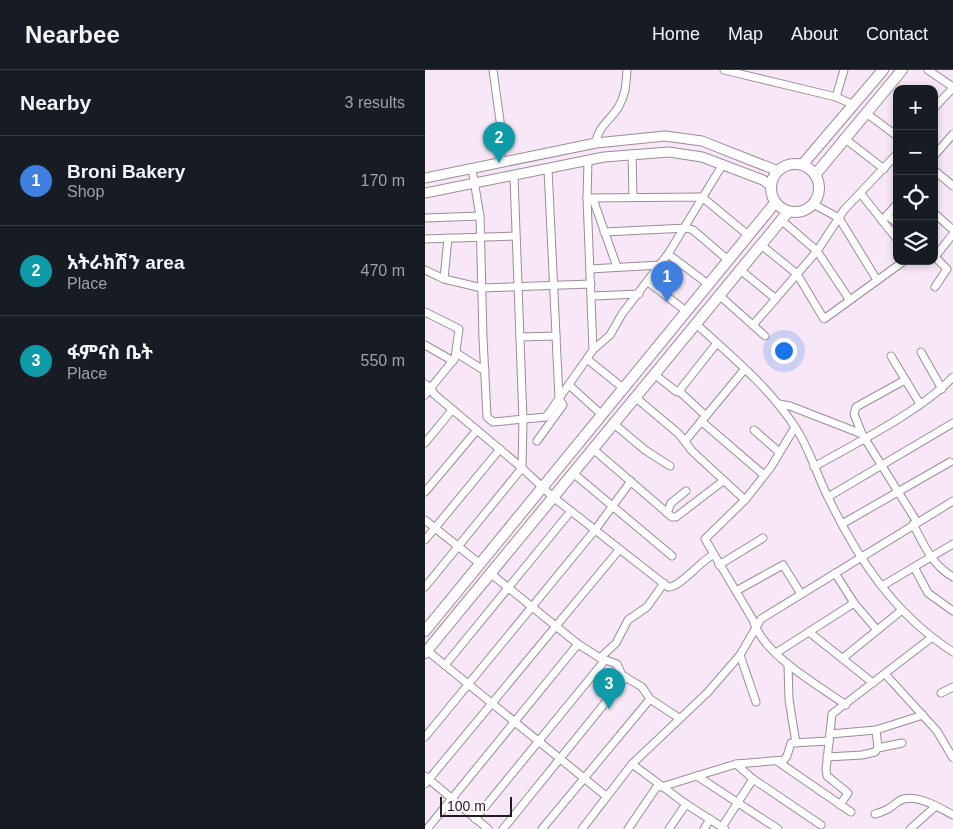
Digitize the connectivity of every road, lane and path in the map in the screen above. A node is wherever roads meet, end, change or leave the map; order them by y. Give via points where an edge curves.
1 (493, 70) edge
2 (627, 70) edge
3 (725, 70) edge
4 (844, 70) edge
5 (883, 70) edge
6 (902, 70) edge
7 (928, 70) edge
8 (953, 88) edge
9 (835, 97) junction
10 (938, 104) edge
11 (854, 105) junction
12 (866, 112) junction
13 (893, 133) edge
14 (953, 134) edge
15 (844, 138) junction
16 (596, 143) junction
17 (938, 151) edge
18 (632, 154) junction
19 (893, 159) edge
20 (588, 160) junction
21 (501, 162) junction
22 (723, 164) junction
23 (802, 165) junction
24 (472, 168) junction
25 (549, 169) junction
26 (884, 170) junction
27 (778, 171) junction
28 (938, 173) edge
29 (815, 175) junction
30 (514, 177) junction
31 (425, 178) edge
32 (953, 184) edge
33 (474, 185) junction
34 (771, 186) junction
35 (425, 193) edge
36 (861, 194) junction
37 (702, 196) junction
38 (633, 197) junction
39 (590, 199) junction
40 (775, 202) junction
41 (813, 204) junction
42 (893, 209) edge
43 (784, 215) junction
44 (480, 216) junction
45 (938, 217) edge
46 (425, 218) edge
47 (839, 218) junction
48 (885, 218) junction
49 (893, 221) edge
50 (683, 229) junction
51 (953, 230) edge
52 (604, 232) junction
53 (893, 232) edge
54 (953, 234) edge
55 (748, 235) junction
56 (515, 236) junction
57 (481, 237) junction
58 (447, 238) junction
59 (425, 239) edge
60 (760, 244) junction
61 (817, 251) junction
62 (938, 252) edge
63 (668, 254) junction
64 (938, 259) edge
65 (728, 260) junction
66 (660, 265) junction
67 (898, 265) edge
68 (590, 268) junction
69 (617, 268) junction
70 (739, 269) junction
71 (426, 273) edge
72 (797, 274) junction
73 (444, 279) junction
74 (877, 280) junction
75 (649, 282) junction
76 (591, 284) junction
77 (708, 284) junction
78 (553, 285) junction
79 (518, 286) junction
80 (935, 287) dead end
81 (481, 288) junction
82 (639, 294) junction
83 (719, 295) junction
84 (593, 296) junction
85 (849, 299) junction
86 (776, 300) junction
87 (686, 311) junction
88 (425, 312) edge
89 (695, 323) junction
90 (753, 325) junction
91 (556, 336) junction
92 (765, 336) dead end
93 (520, 338) junction
94 (717, 344) junction
95 (425, 345) edge
96 (593, 350) junction
97 (921, 352) dead end
98 (457, 354) junction
99 (891, 356) dead end
100 (587, 359) junction
101 (453, 361) junction
102 (744, 370) junction
103 (485, 371) junction
104 (655, 374) junction
105 (953, 378) edge
106 (905, 380) junction
107 (569, 385) junction
108 (428, 386) edge
109 (623, 388) junction
110 (942, 389) junction
111 (679, 391) junction
112 (425, 395) edge
113 (635, 397) junction
114 (559, 398) junction
115 (779, 404) junction
116 (920, 404) junction
117 (453, 410) junction
118 (601, 414) junction
119 (703, 419) junction
120 (523, 420) junction
121 (953, 423) edge
122 (614, 424) junction
123 (795, 426) junction
124 (477, 430) junction
125 (755, 430) dead end
126 (863, 436) junction
127 (537, 441) dead end
128 (685, 441) junction
129 (425, 443) edge
130 (500, 449) junction
131 (593, 449) junction
132 (779, 452) junction
133 (950, 462) dead end
134 (670, 466) dead end
135 (883, 466) junction
136 (814, 467) junction
137 (522, 468) junction
138 (573, 473) junction
139 (764, 475) junction
140 (723, 480) junction
141 (631, 481) junction
142 (543, 486) junction
143 (686, 491) dead end
144 (425, 492) edge
145 (899, 492) junction
146 (553, 497) junction
147 (828, 497) junction
148 (745, 500) junction
149 (953, 501) edge
150 (612, 507) junction
151 (571, 511) junction
152 (667, 513) junction
153 (425, 520) edge
154 (915, 523) junction
155 (842, 524) junction
156 (435, 528) junction
157 (595, 530) junction
158 (763, 538) dead end
159 (425, 540) edge
160 (953, 544) edge
161 (458, 547) junction
162 (619, 550) junction
163 (713, 555) junction
164 (672, 556) dead end
165 (861, 557) junction
166 (931, 558) junction
167 (479, 563) junction
168 (719, 565) junction
169 (914, 567) junction
170 (490, 573) junction
171 (835, 573) junction
172 (953, 577) edge
173 (664, 583) junction
174 (882, 586) junction
175 (425, 587) edge
176 (507, 588) junction
177 (736, 591) junction
178 (801, 594) junction
179 (854, 603) junction
180 (532, 606) junction
181 (902, 610) junction
182 (953, 611) edge
183 (557, 625) junction
184 (755, 627) junction
185 (877, 630) junction
186 (425, 631) edge
187 (809, 632) junction
188 (931, 638) junction
189 (578, 644) junction
190 (426, 651) edge
191 (953, 652) edge
192 (776, 653) junction
193 (741, 655) junction
194 (843, 658) junction
195 (603, 659) junction
196 (787, 664) junction
197 (445, 665) junction
198 (886, 674) junction
199 (626, 678) junction
200 (873, 683) junction
201 (468, 684) junction
202 (953, 687) edge
203 (941, 693) dead end
204 (650, 699) junction
205 (756, 702) dead end
206 (491, 703) junction
207 (845, 705) junction
208 (923, 715) junction
209 (679, 718) junction
210 (514, 722) junction
211 (876, 730) junction
212 (425, 737) edge
213 (829, 737) junction
214 (539, 743) junction
215 (796, 743) junction
216 (902, 743) dead end
217 (878, 748) junction
218 (827, 756) junction
219 (953, 758) edge
220 (560, 760) junction
221 (777, 760) junction
222 (632, 764) junction
223 (736, 764) junction
224 (697, 776) junction
225 (583, 779) junction
226 (753, 779) junction
227 (426, 780) edge
228 (660, 786) junction
229 (606, 796) junction
230 (452, 798) junction
231 (737, 803) junction
232 (686, 804) junction
233 (840, 805) junction
234 (936, 806) junction
235 (851, 812) dead end
236 (875, 814) dead end
237 (953, 815) edge
238 (475, 819) junction
239 (710, 819) junction
240 (821, 825) dead end
241 (483, 828) edge
242 (723, 828) edge
243 (427, 829) edge
244 (503, 829) edge
245 (542, 829) edge
246 (582, 829) edge
247 (628, 829) edge
248 (669, 829) edge
249 (704, 829) edge
250 (778, 829) edge
251 (909, 829) edge

1 - 21 street via 501,128
2 - 16 street via 625,95 599,131
3 - 9 street
4 - 9 street
5 - 11 highway
6 - 12 highway
7 - 8 street
8 - 10 street
9 - 11 street
11 - 23 highway
12 - 13 street
12 - 15 highway
14 - 17 street
15 - 26 street
15 - 29 highway
16 - 21 main road
16 - 27 main road via 645,137 686,138 722,148
18 - 20 main road
18 - 22 main road via 669,152
18 - 38 street
19 - 26 street
20 - 25 main road
20 - 39 street
21 - 24 main road
22 - 34 main road
22 - 37 street
23 - 27 highway via 785,166
23 - 29 highway
24 - 31 main road
24 - 33 street
25 - 30 main road
25 - 78 street
26 - 36 street
27 - 34 highway
28 - 32 street
29 - 41 highway via 819,190
30 - 33 main road
30 - 56 street
33 - 35 main road
33 - 44 street
34 - 40 highway
36 - 47 street
36 - 48 street
37 - 38 street
37 - 50 street
37 - 55 street
38 - 39 street
39 - 52 street
39 - 68 street
40 - 43 highway
40 - 55 highway
41 - 43 highway via 801,212
41 - 47 street
42 - 48 street
43 - 60 highway
43 - 61 street
44 - 46 street
44 - 57 street
45 - 51 street
47 - 61 street
47 - 74 street
48 - 49 street
48 - 53 street
50 - 52 street
50 - 63 street
50 - 65 street via 693,230
52 - 69 street
54 - 62 street
55 - 65 highway
56 - 57 street
56 - 79 street
57 - 58 street
57 - 81 street
58 - 59 street
58 - 73 street
60 - 70 highway
60 - 72 street
61 - 72 street
61 - 85 street
63 - 66 street
63 - 77 street
64 - 80 street via 947,269
65 - 77 highway
66 - 69 street
66 - 75 street
67 - 74 street
68 - 69 street
68 - 76 street
70 - 83 highway
70 - 86 street
71 - 73 street
72 - 85 street via 822,318 844,306
72 - 86 street
73 - 81 street
74 - 85 street
75 - 82 street
75 - 87 street
76 - 78 street
76 - 84 street
77 - 87 highway
78 - 79 street
78 - 91 street
79 - 81 street
79 - 93 street
81 - 103 street
82 - 84 street
82 - 96 street via 610,335
83 - 89 highway
83 - 90 street
84 - 96 street
86 - 90 street
87 - 109 highway
88 - 98 street via 458,326
89 - 94 street
89 - 104 highway
90 - 92 street
91 - 93 street
91 - 114 street
93 - 120 street
94 - 102 street
94 - 111 street
95 - 101 street
96 - 100 street
97 - 110 street
98 - 101 street
98 - 103 street
99 - 106 street
100 - 107 street
100 - 109 street
101 - 108 street
102 - 115 street
102 - 119 street
103 - 120 street via 489,420
104 - 111 street
104 - 113 highway
105 - 110 street
106 - 116 street
106 - 126 street via 856,407 854,414
107 - 114 street
107 - 118 street
108 - 112 street
108 - 117 street
109 - 118 highway
110 - 116 street
111 - 119 street
113 - 122 highway
113 - 128 street
114 - 120 street via 546,417
114 - 127 street via 563,405
115 - 123 street
115 - 126 street
116 - 126 street
117 - 124 street
117 - 129 street
118 - 142 highway
119 - 128 street
119 - 139 street
120 - 137 street
121 - 135 street
122 - 131 highway
122 - 134 street
123 - 132 street
123 - 136 street
124 - 130 street
124 - 144 street
125 - 132 street
126 - 135 street
126 - 136 street
128 - 140 street
130 - 137 street
130 - 156 street
131 - 138 highway
131 - 141 street
132 - 139 street
133 - 145 street
135 - 145 street
135 - 147 street
136 - 147 street
137 - 142 street
137 - 161 street
138 - 146 highway
138 - 150 street
139 - 148 street
140 - 148 street
140 - 152 street via 676,518
141 - 150 street
141 - 152 street
142 - 146 street
142 - 167 highway
143 - 152 street via 671,503
145 - 154 street
145 - 155 street
146 - 151 street
146 - 170 highway
147 - 155 street
148 - 163 street via 705,539
149 - 154 street
150 - 157 street
150 - 164 street
151 - 157 street
151 - 176 street
153 - 156 street
154 - 165 street
154 - 166 street
155 - 165 street
156 - 159 street
156 - 161 street
157 - 162 street
157 - 180 street
158 - 168 street
160 - 166 street
161 - 167 street
161 - 175 street
162 - 173 street
162 - 183 street
163 - 168 street
163 - 173 street via 705,558 676,586 668,587
165 - 171 street
165 - 174 street
166 - 169 street
166 - 172 street
167 - 186 highway
168 - 177 street
169 - 174 street
169 - 182 street via 928,593
170 - 176 street
170 - 190 highway
171 - 178 street
171 - 179 street
173 - 195 street via 647,607 628,620
174 - 181 street
176 - 180 street
176 - 197 street
177 - 178 street via 783,564
177 - 184 street
178 - 184 street via 761,619
179 - 185 street
179 - 187 street
180 - 183 street
180 - 201 street
181 - 185 street
181 - 188 street
183 - 189 street
183 - 206 street
184 - 192 street
184 - 193 street
185 - 194 street
187 - 192 street
187 - 194 street
188 - 191 street
188 - 198 street
189 - 195 street
189 - 210 street
190 - 197 street
192 - 196 street
193 - 205 street
193 - 209 street
194 - 200 street
195 - 199 street via 617,664
195 - 214 street
196 - 207 street
196 - 215 street
197 - 201 street
198 - 200 street
198 - 208 street
199 - 204 street via 642,687
199 - 220 street
200 - 207 street
201 - 206 street
201 - 212 street
202 - 203 street
204 - 209 street
204 - 225 street
206 - 210 street
206 - 227 street
207 - 213 street via 832,714
208 - 211 street
208 - 219 street
209 - 222 street
210 - 214 street
210 - 230 street
211 - 213 street
211 - 217 street
213 - 215 street
213 - 218 street
214 - 220 street
214 - 238 street
215 - 221 street via 789,744 784,760
216 - 217 street
217 - 218 street via 862,755
218 - 233 street via 827,776 848,793
220 - 225 street
220 - 244 street
221 - 223 street
221 - 233 street
222 - 228 street
222 - 229 street
223 - 224 street
223 - 226 street
224 - 228 street
224 - 231 street
225 - 229 street
225 - 245 street
226 - 231 street
226 - 240 street
227 - 230 street
228 - 232 street
228 - 247 street
229 - 246 street
230 - 238 street
230 - 243 street
231 - 242 street
231 - 250 street
232 - 239 street
232 - 248 street
233 - 235 street
234 - 236 street via 911,799
234 - 237 street
234 - 251 street
238 - 241 street
239 - 242 street
239 - 249 street

